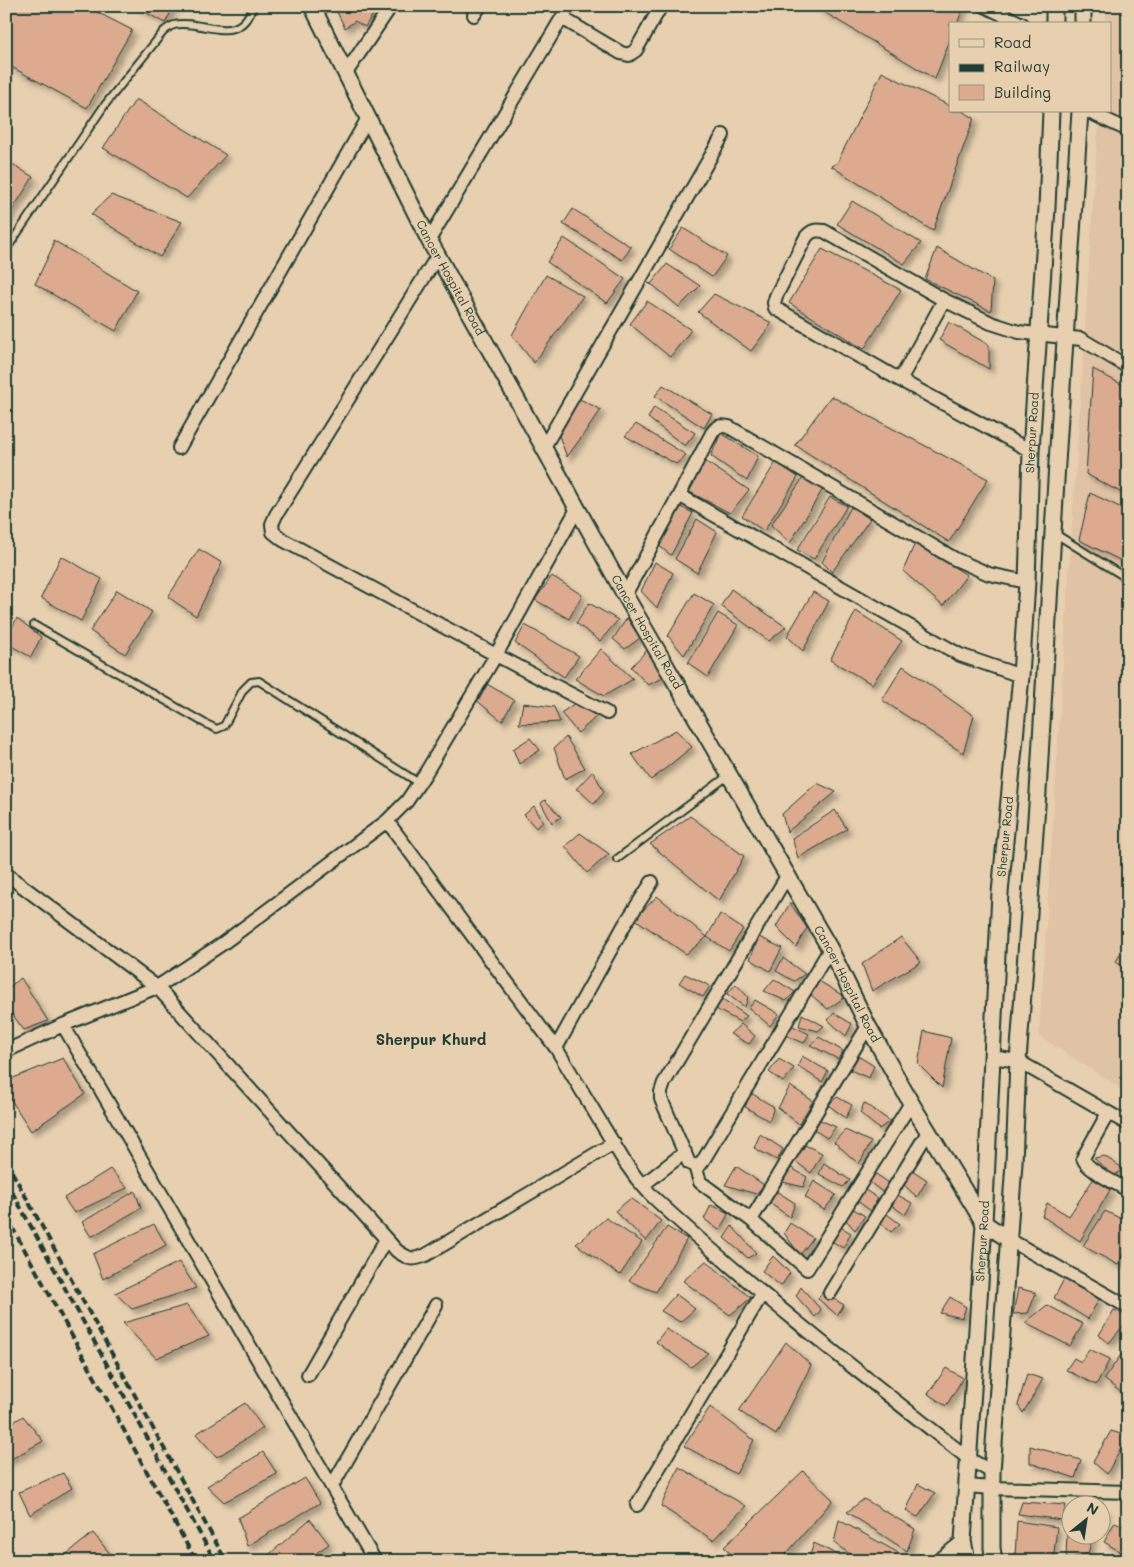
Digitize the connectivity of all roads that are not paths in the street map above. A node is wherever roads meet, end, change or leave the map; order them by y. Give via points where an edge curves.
1 (253, 6) edge
2 (312, 6) edge
3 (391, 6) edge
4 (569, 6) edge
5 (661, 6) edge
6 (984, 6) edge
7 (1054, 6) edge
8 (1083, 6) edge
9 (562, 18) junction
10 (1018, 22) edge
11 (1054, 22) edge
12 (1083, 22) edge
13 (346, 74) junction
14 (1050, 112) edge
15 (1080, 112) edge
16 (1089, 112) edge
17 (368, 118) junction
18 (1128, 130) edge
19 (1050, 131) junction
20 (1078, 132) junction
21 (723, 134) dead end
22 (429, 240) junction
23 (6, 250) edge
24 (438, 256) junction
25 (944, 300) junction
26 (1039, 335) junction
27 (1065, 338) junction
28 (1128, 366) edge
29 (900, 380) junction
30 (544, 447) junction
31 (179, 448) dead end
32 (1031, 452) junction
33 (680, 496) junction
34 (577, 509) junction
35 (1053, 532) junction
36 (1128, 579) edge
37 (1027, 582) junction
38 (625, 595) junction
39 (34, 624) dead end
40 (496, 655) junction
41 (1021, 676) junction
42 (608, 713) dead end
43 (729, 774) junction
44 (419, 783) junction
45 (386, 821) junction
46 (617, 859) dead end
47 (6, 874) edge
48 (787, 876) junction
49 (652, 882) dead end
50 (830, 950) junction
51 (157, 987) junction
52 (63, 1025) junction
53 (868, 1026) junction
54 (556, 1048) junction
55 (6, 1051) edge
56 (992, 1057) junction
57 (1018, 1061) junction
58 (911, 1103) junction
59 (1108, 1113) junction
60 (1128, 1124) edge
61 (928, 1132) junction
62 (614, 1143) junction
63 (685, 1152) junction
64 (695, 1166) junction
65 (643, 1185) junction
66 (1128, 1190) edge
67 (751, 1220) junction
68 (984, 1223) junction
69 (386, 1239) junction
70 (1008, 1239) junction
71 (830, 1293) dead end
72 (762, 1294) junction
73 (436, 1306) dead end
74 (1128, 1307) edge
75 (308, 1375) dead end
76 (969, 1459) junction
77 (992, 1472) junction
78 (332, 1486) junction
79 (967, 1486) junction
80 (991, 1488) junction
81 (1128, 1492) edge
82 (637, 1505) dead end
83 (963, 1541) junction
84 (375, 1561) edge
85 (938, 1561) edge
86 (967, 1561) edge
87 (994, 1561) edge

1 - 23 lane via 241,25 226,30 192,24 172,25 164,31 104,106
2 - 13 street, Cancer Hospital Road
3 - 13 street
4 - 9 street
5 - 9 street via 636,50 629,55
6 - 10 street
7 - 11 street
8 - 12 street
9 - 22 street
13 - 17 street, Cancer Hospital Road
14 - 19 street, Sherpur Road
15 - 20 street, Sherpur Road
16 - 18 street
17 - 22 street, Cancer Hospital Road
17 - 31 street
19 - 20 street
19 - 26 street, Sherpur Road
20 - 27 street, Sherpur Road
21 - 30 street
22 - 24 street, Cancer Hospital Road
24 - 30 street, Cancer Hospital Road
24 - 40 street via 276,515 273,532
25 - 26 street via 991,323
25 - 29 street
25 - 29 street via 824,231 811,231 806,237 776,296 775,308
26 - 27 street
26 - 32 street, Sherpur Road
27 - 28 street via 1081,339
27 - 35 street, Sherpur Road
29 - 32 street
30 - 34 street, Cancer Hospital Road
32 - 37 street, Sherpur Road
33 - 37 street via 712,433 721,425 955,559 989,574
33 - 38 street
33 - 41 street via 960,655
34 - 38 street, Cancer Hospital Road
34 - 40 street
35 - 36 lane
35 - 57 street, Sherpur Road
37 - 41 street, Sherpur Road
38 - 43 street, Cancer Hospital Road
39 - 44 lane via 217,729 224,726 243,690 251,682 259,681
40 - 42 street
40 - 44 street
41 - 56 street, Sherpur Road via 1000,893
43 - 46 lane
43 - 48 street, Cancer Hospital Road
44 - 45 street via 408,801
45 - 51 street via 222,944
45 - 54 street
47 - 51 street
48 - 50 street, Cancer Hospital Road
48 - 63 street via 664,1083 661,1099
49 - 54 street
50 - 53 street, Cancer Hospital Road
50 - 64 street via 701,1164
51 - 52 street
51 - 69 street
52 - 55 street
52 - 78 street
53 - 58 street, Cancer Hospital Road
53 - 67 street
54 - 62 street
56 - 57 street
56 - 68 street, Sherpur Road
57 - 59 street
57 - 70 street, Sherpur Road
58 - 61 street, Cancer Hospital Road
58 - 67 street via 807,1269
59 - 60 street
59 - 66 street via 1082,1158 1093,1170
61 - 68 street, Cancer Hospital Road
61 - 71 street
62 - 65 street
62 - 69 street via 416,1260 406,1258
63 - 64 street via 689,1163
63 - 65 street
64 - 67 street via 700,1182
65 - 72 street
68 - 70 street, Cancer Hospital Road
68 - 76 street, Sherpur Road
69 - 75 street
70 - 74 street
70 - 77 street, Sherpur Road
72 - 76 street
72 - 82 street
73 - 78 street
76 - 77 street
76 - 79 street, Sherpur Road
77 - 80 street, Sherpur Road
78 - 84 street
79 - 80 street
79 - 83 street, Sherpur Road
80 - 81 street
80 - 87 street, Sherpur Road
83 - 85 street
83 - 86 street, Sherpur Road

